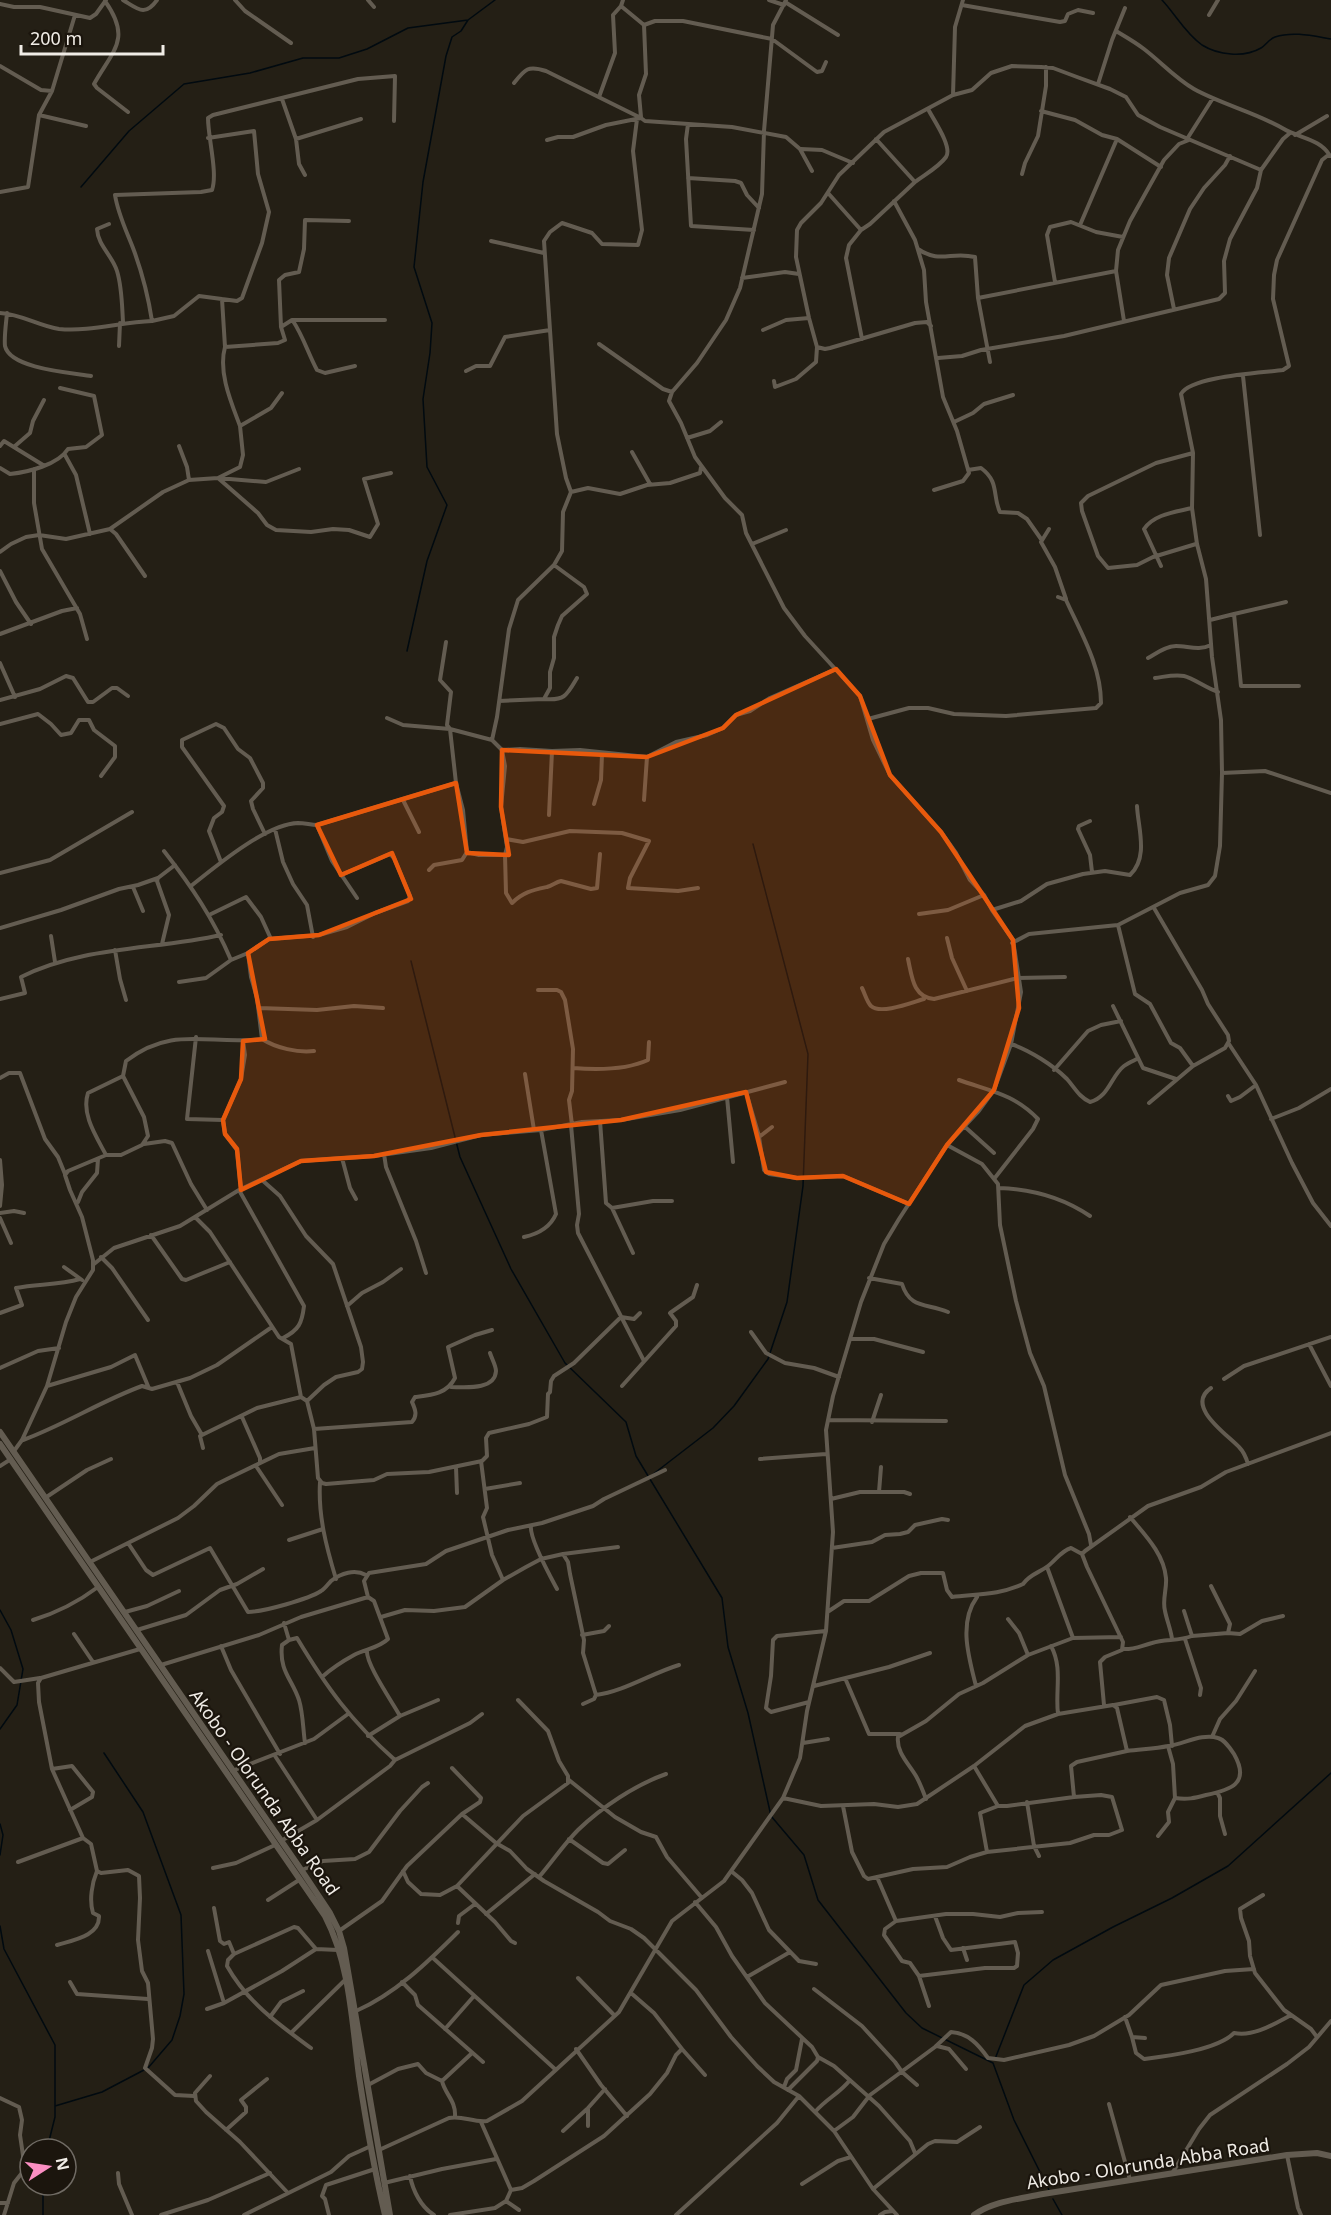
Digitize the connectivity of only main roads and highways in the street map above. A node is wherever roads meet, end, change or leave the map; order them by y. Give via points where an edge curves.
1 (0, 1432) edge
2 (0, 1444) edge
3 (71, 1534) junction
4 (64, 1539) junction
5 (278, 1843) junction
6 (309, 1888) junction
7 (1331, 2156) edge
8 (385, 2215) edge
9 (390, 2215) edge
10 (974, 2215) edge

1 - 3 main road, Akobo - Olorunda Abba Road
2 - 4 main road, Akobo - Olorunda Abba Road
3 - 4 main road
3 - 5 main road, Akobo - Olorunda Abba Road
4 - 5 main road, Akobo - Olorunda Abba Road
5 - 6 main road, Akobo - Olorunda Abba Road via 299,1880
5 - 6 main road, Akobo - Olorunda Abba Road via 302,1870
6 - 8 main road, Akobo - Olorunda Abba Road via 328,1923 345,1980
6 - 9 main road, Akobo - Olorunda Abba Road via 339,1931 351,1979
7 - 10 main road, Akobo - Olorunda Abba Road via 1287,2155 1173,2173 1003,2202

